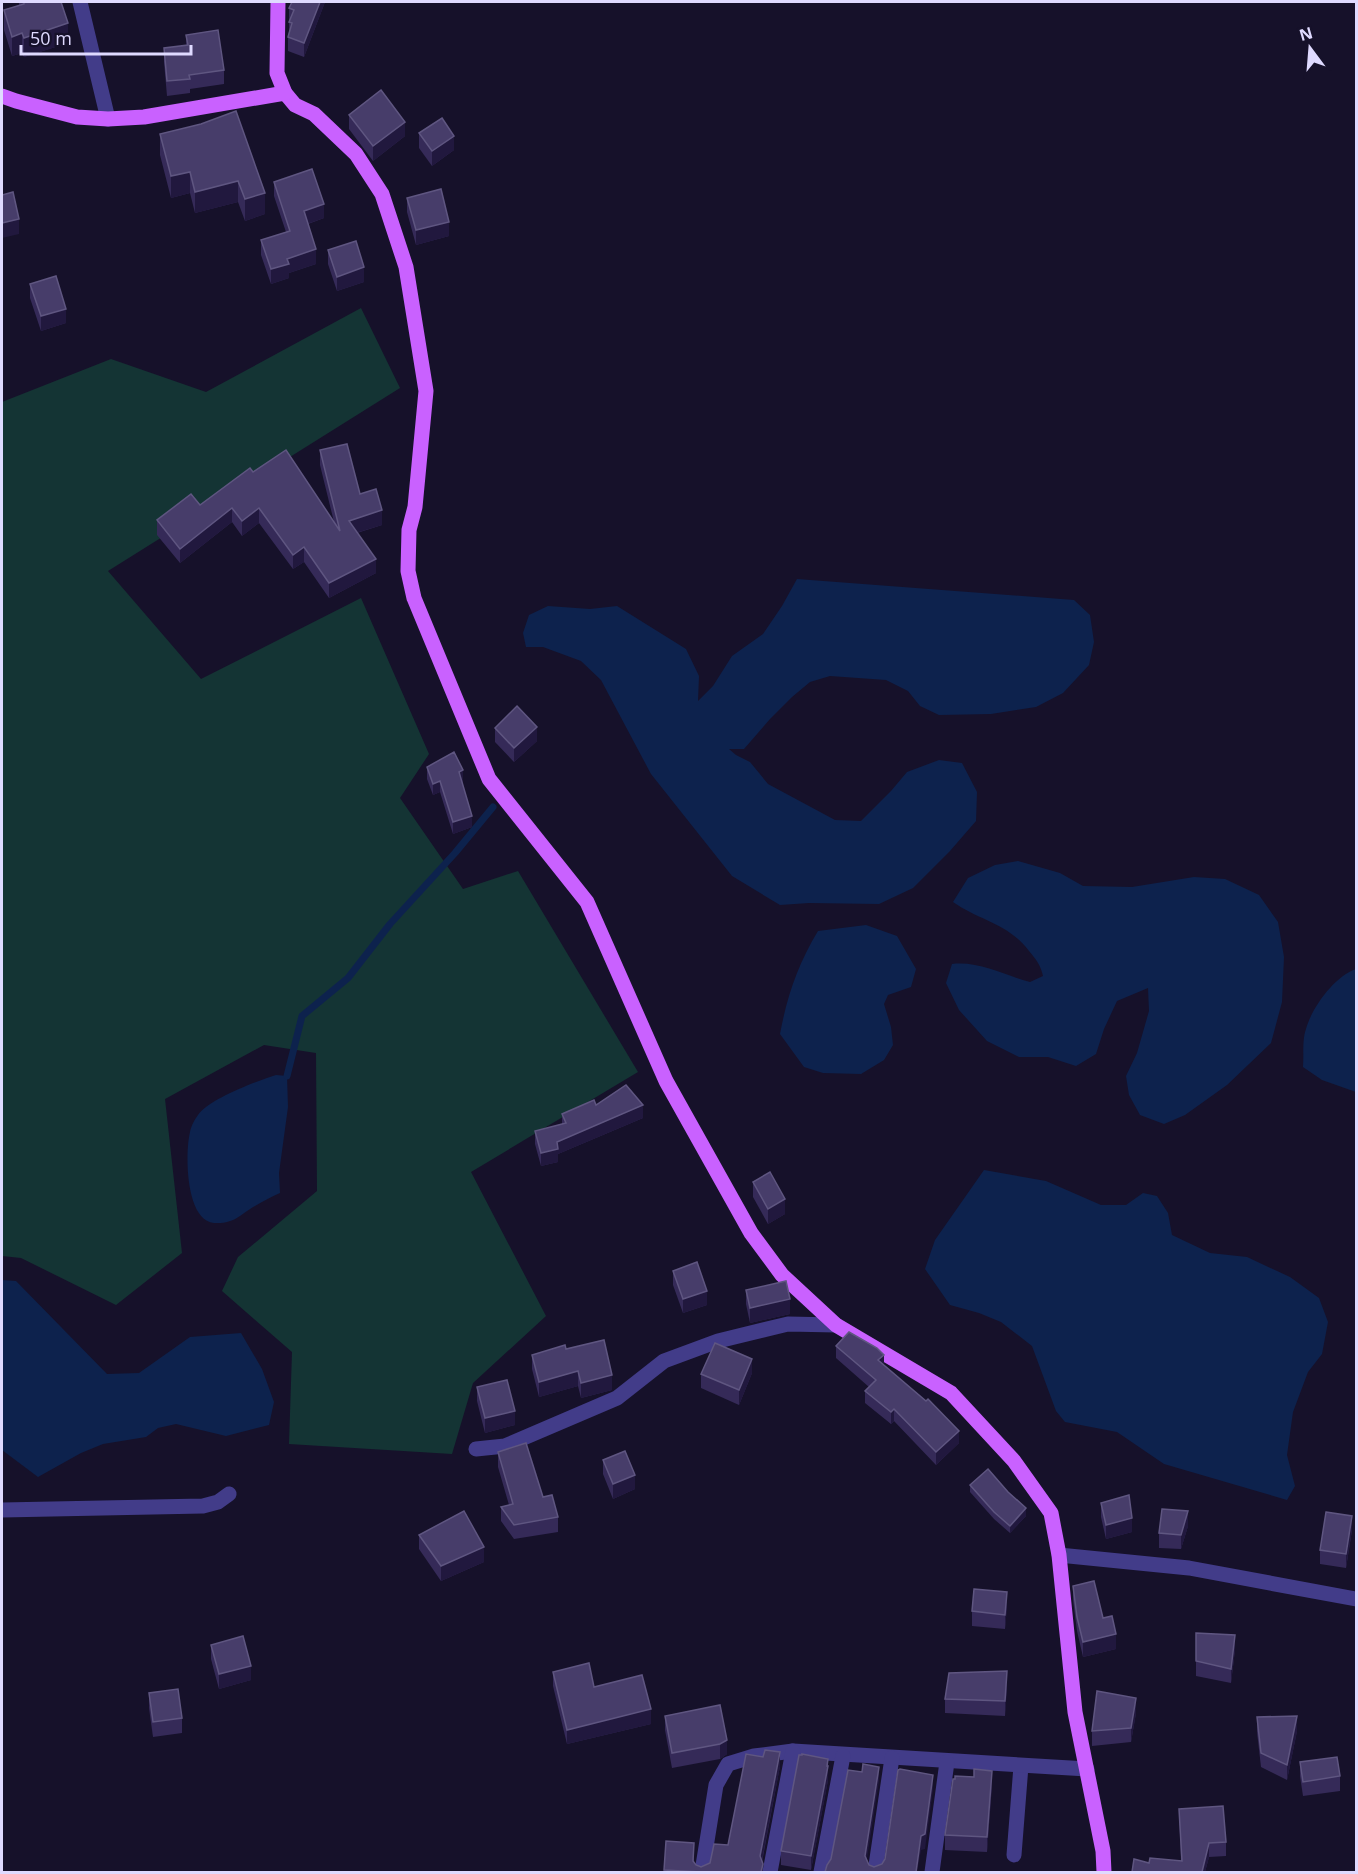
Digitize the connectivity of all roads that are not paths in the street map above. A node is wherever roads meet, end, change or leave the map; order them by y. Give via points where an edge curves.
1 (80, 2) edge
2 (278, 2) edge
3 (285, 93) junction
4 (2, 96) edge
5 (108, 119) junction
6 (836, 1325) junction
7 (476, 1449) dead end
8 (229, 1494) dead end
9 (2, 1510) edge
10 (1059, 1555) junction
11 (1356, 1599) edge
12 (793, 1751) junction
13 (843, 1756) junction
14 (892, 1758) junction
15 (947, 1762) junction
16 (1021, 1766) junction
17 (1087, 1769) junction
18 (1014, 1855) dead end
19 (702, 1872) edge
20 (770, 1872) edge
21 (821, 1872) edge
22 (874, 1872) edge
23 (932, 1872) edge
24 (1104, 1872) edge

1 - 5 street
2 - 3 main road via 277,73
3 - 5 main road via 144,117
3 - 6 main road via 356,154 382,194 406,267 426,391 415,507 409,530 408,571 414,598 489,779 586,902 666,1081 751,1233 782,1275
4 - 5 main road via 77,117
6 - 7 street via 788,1324 717,1341 664,1360 617,1398 506,1446
6 - 10 main road via 951,1393 1014,1461 1051,1513
8 - 9 street via 203,1506
10 - 11 street via 1189,1568
10 - 17 main road via 1075,1712
12 - 13 street
12 - 19 street via 728,1764 716,1785
12 - 20 street
13 - 14 street
13 - 21 street
14 - 15 street
14 - 22 street
15 - 16 street
15 - 23 street
16 - 17 street
16 - 18 street
17 - 24 main road

